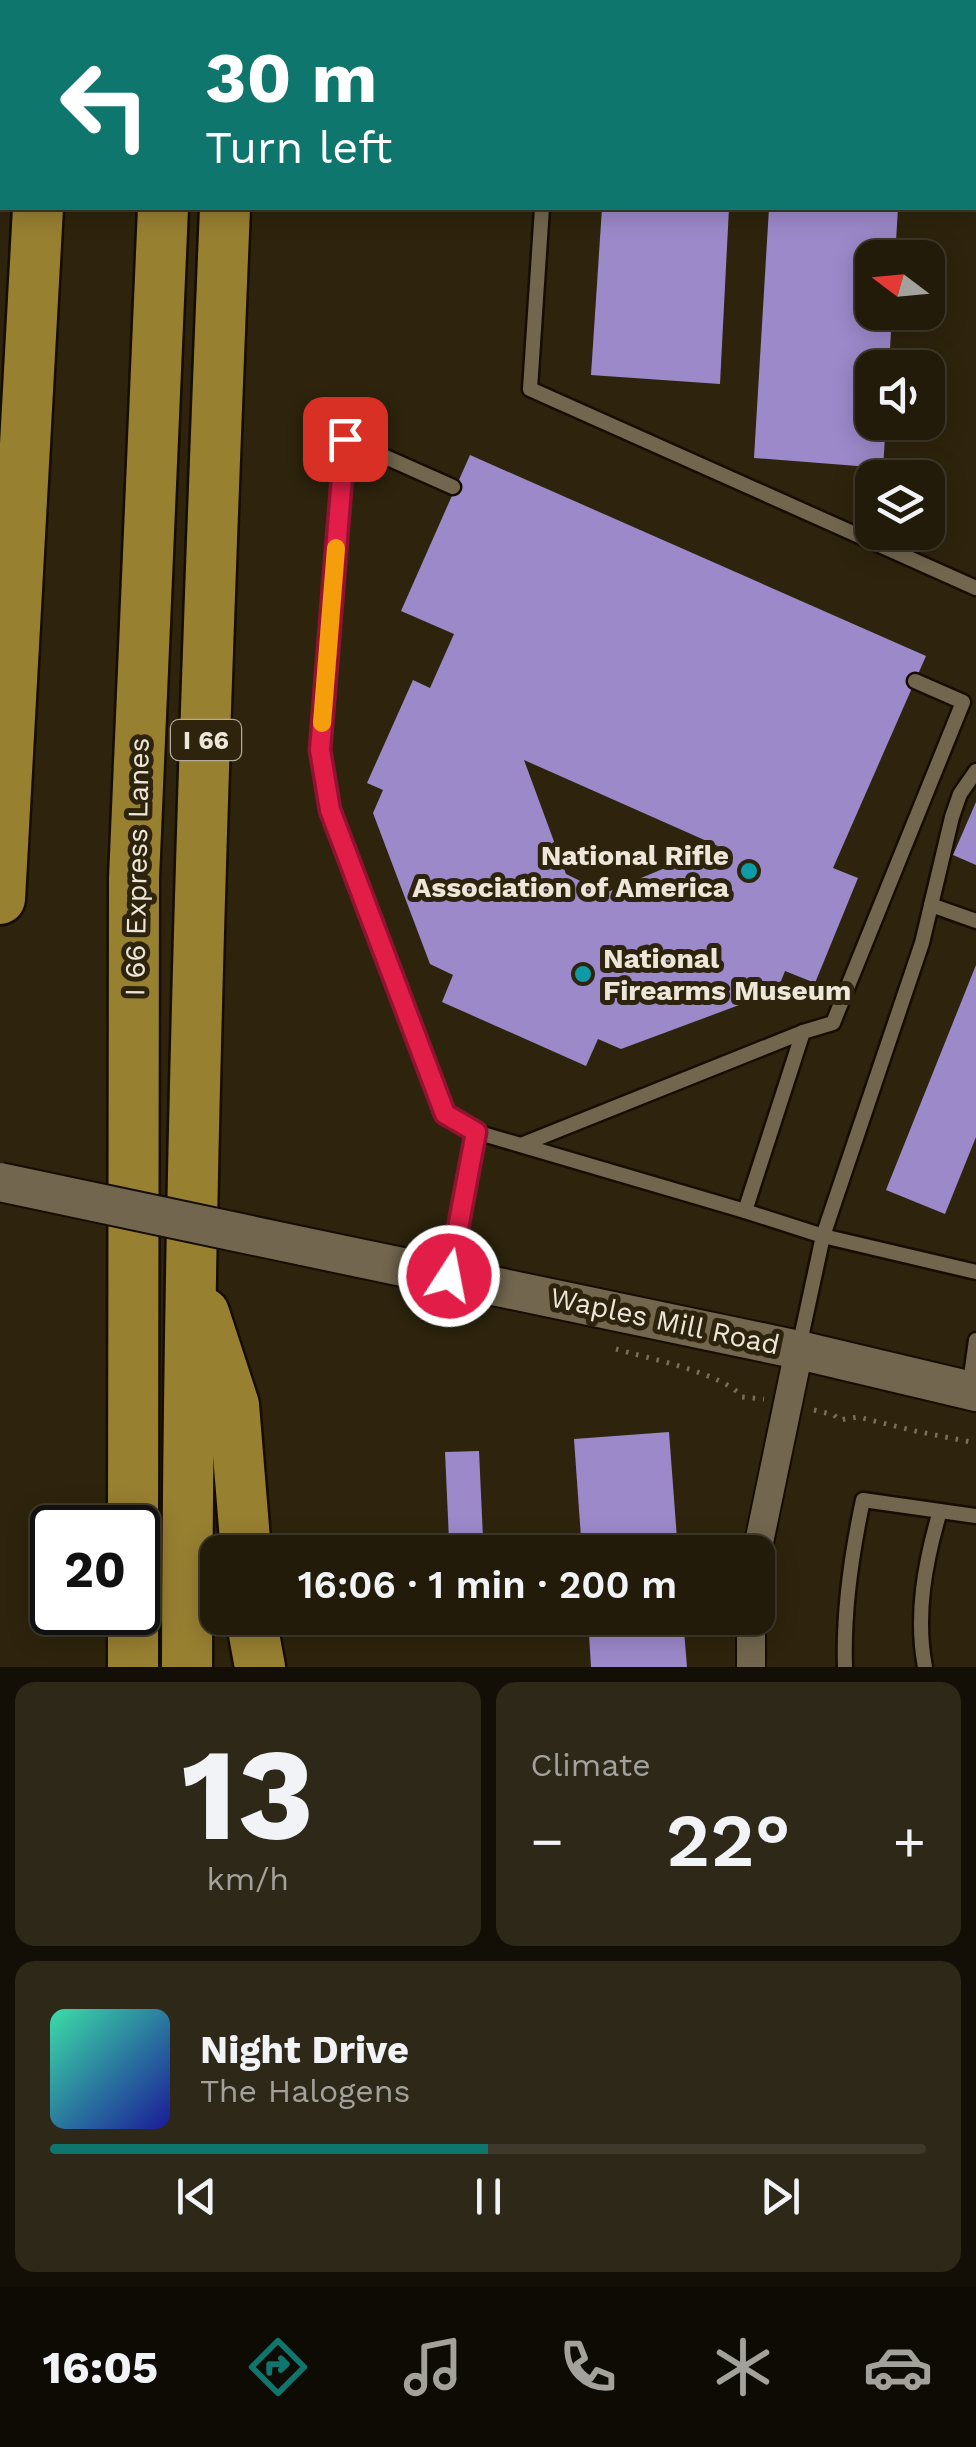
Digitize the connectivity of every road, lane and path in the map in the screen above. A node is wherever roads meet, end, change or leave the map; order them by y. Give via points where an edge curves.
1 (38, 210) edge
2 (163, 210) edge
3 (224, 210) edge
4 (542, 210) edge
5 (453, 487) dead end
6 (976, 588) edge
7 (915, 681) dead end
8 (976, 771) edge
9 (0, 899) edge
10 (931, 905) junction
11 (976, 921) edge
12 (802, 1032) junction
13 (476, 1132) junction
14 (521, 1146) junction
15 (0, 1182) edge
16 (744, 1211) junction
17 (823, 1236) junction
18 (192, 1272) junction
19 (976, 1272) edge
20 (449, 1276) junction
21 (976, 1340) edge
22 (603, 1345) dead end
23 (799, 1350) junction
24 (972, 1391) edge
25 (787, 1403) junction
26 (976, 1442) edge
27 (133, 1505) edge
28 (940, 1512) junction
29 (976, 1516) edge
30 (245, 1535) edge
31 (760, 1535) edge
32 (133, 1635) edge
33 (254, 1635) edge
34 (751, 1635) edge
35 (133, 1667) edge
36 (187, 1667) edge
37 (260, 1667) edge
38 (751, 1667) edge
39 (845, 1667) edge
40 (925, 1667) edge

1 - 9 highway
2 - 27 highway, I 66 Express Lanes via 134,878
3 - 18 highway, I 66
4 - 6 lane via 530,390
5 - 13 lane via 345,439 320,750 330,810 445,1114
7 - 12 lane via 963,702 832,1023
8 - 10 lane via 952,817
10 - 11 lane
10 - 17 lane
12 - 14 lane
12 - 16 lane
13 - 14 lane
13 - 20 lane
14 - 16 lane
15 - 20 main road, Waples Mill Road, bridge
16 - 17 lane
17 - 19 lane
17 - 23 lane
18 - 30 highway via 234,1405
18 - 36 highway, I 66
20 - 23 main road, Waples Mill Road
21 - 24 lane
22 - 25 path via 714,1378 742,1397
23 - 24 main road, Waples Mill Road
23 - 25 street
25 - 26 path via 839,1420 858,1417
25 - 31 street
28 - 29 lane
28 - 39 lane via 862,1500 845,1610
28 - 40 lane via 923,1586
32 - 35 highway
33 - 37 highway
34 - 38 street

